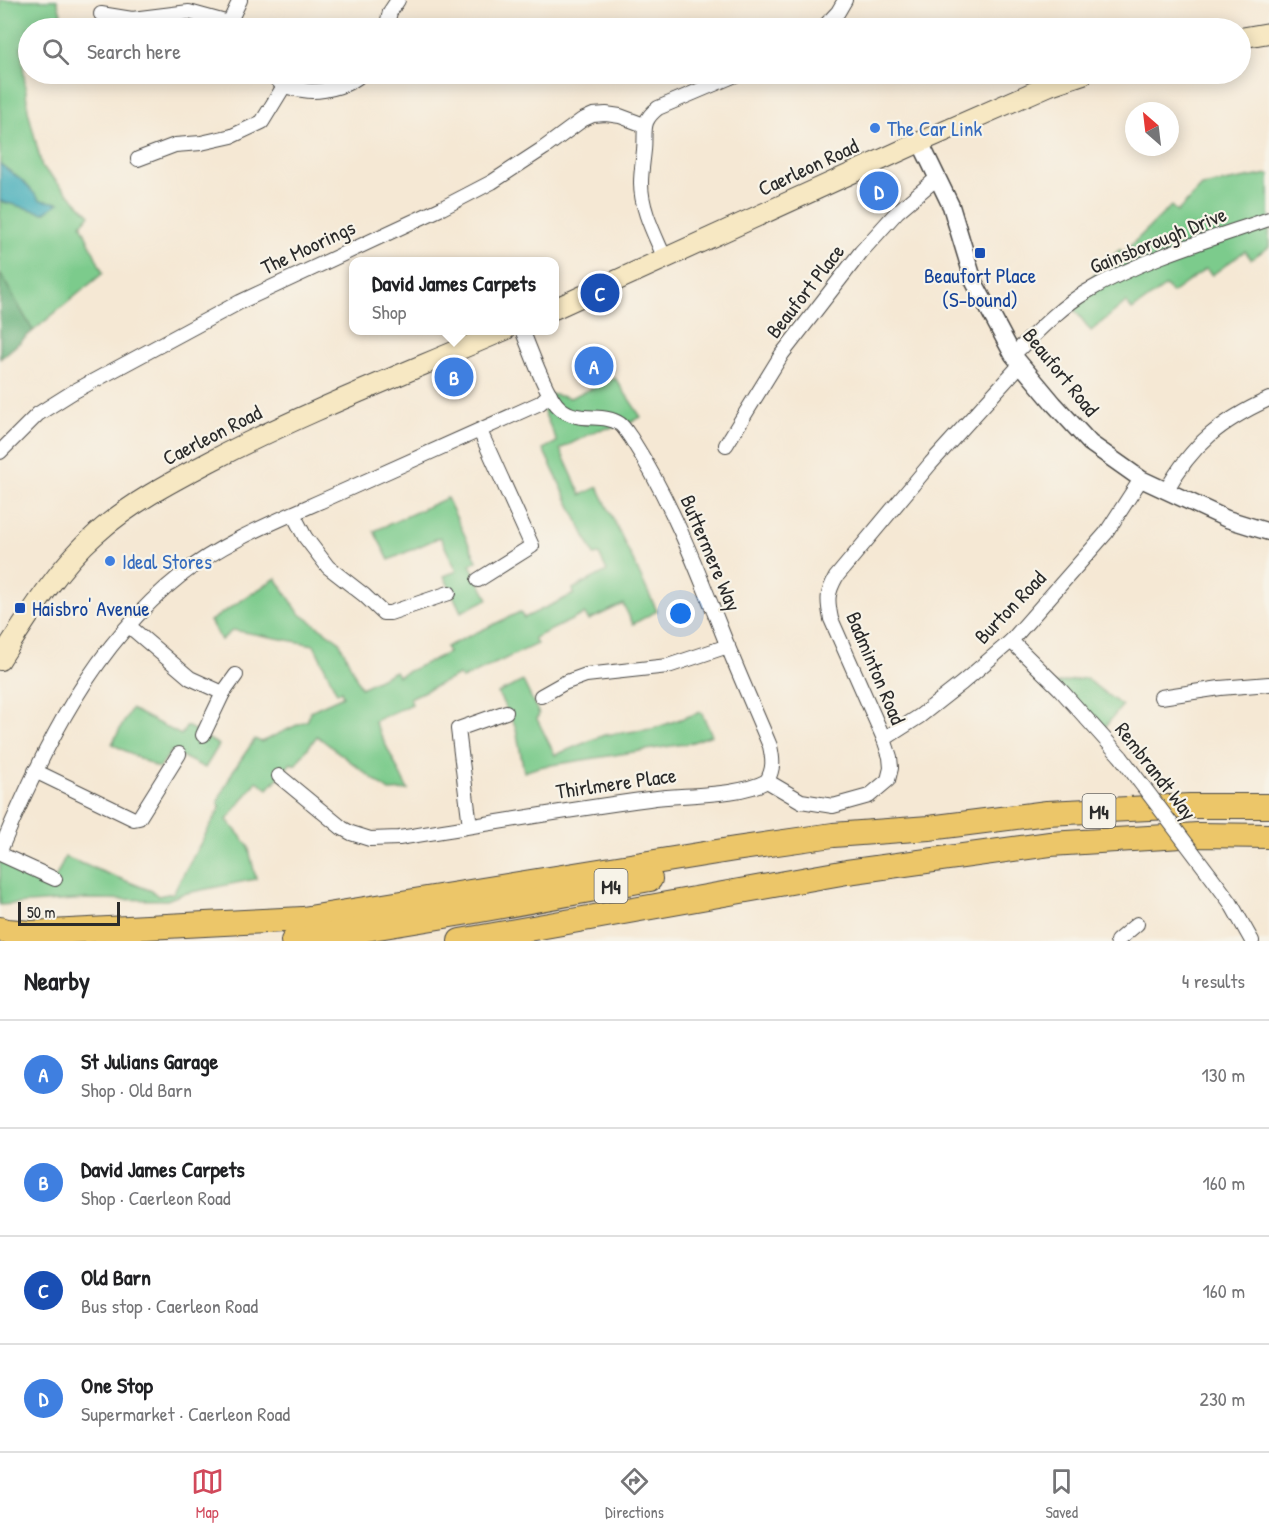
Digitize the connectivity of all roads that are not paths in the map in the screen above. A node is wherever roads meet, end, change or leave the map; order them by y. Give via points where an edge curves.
1 (240, 0) edge
2 (398, 0) edge
3 (845, 0) edge
4 (101, 14) dead end
5 (126, 18) edge
6 (140, 18) edge
7 (207, 18) edge
8 (234, 18) edge
9 (388, 18) edge
10 (832, 18) edge
11 (1269, 33) edge
12 (1251, 36) edge
13 (339, 84) edge
14 (714, 84) edge
15 (1053, 84) edge
16 (284, 86) joint
17 (644, 125) junction
18 (920, 142) junction
19 (138, 159) dead end
20 (937, 178) junction
21 (1269, 219) edge
22 (665, 259) junction
23 (559, 307) edge
24 (493, 335) edge
25 (524, 335) edge
26 (1017, 359) junction
27 (550, 394) junction
28 (1269, 399) edge
29 (480, 431) junction
30 (726, 445) dead end
31 (0, 452) edge
32 (1141, 479) junction
33 (1166, 491) junction
34 (293, 514) junction
35 (1269, 532) edge
36 (477, 580) dead end
37 (449, 593) dead end
38 (129, 626) junction
39 (1011, 641) junction
40 (728, 646) junction
41 (3, 650) edge
42 (236, 675) dead end
43 (1269, 684) edge
44 (223, 693) junction
45 (541, 696) dead end
46 (1161, 697) dead end
47 (507, 712) dead end
48 (203, 735) dead end
49 (884, 739) junction
50 (179, 754) dead end
51 (35, 771) junction
52 (279, 776) dead end
53 (767, 781) junction
54 (1269, 806) edge
55 (470, 826) junction
56 (929, 828) junction
57 (1269, 836) edge
58 (55, 879) dead end
59 (716, 897) junction
60 (1137, 924) dead end
61 (0, 929) edge
62 (293, 941) edge
63 (460, 941) edge
64 (523, 941) edge
65 (1117, 941) edge
66 (1252, 941) edge

1 - 8 street
2 - 9 street
3 - 10 street
4 - 5 street
6 - 7 street via 189,12
11 - 12 main road
13 - 16 street via 311,91
14 - 17 street via 658,108
15 - 18 main road, Caerleon Road
16 - 19 street via 262,122 232,136 175,145
17 - 22 street via 644,205
17 - 31 street, The Moorings via 606,114 582,120 482,187 240,302 73,392 38,414
18 - 20 street, Beaufort Road
18 - 22 main road, Caerleon Road
20 - 26 street, Beaufort Road via 951,206 974,282
20 - 30 street, Beaufort Place via 897,212 861,252 782,354
21 - 26 street, Gainsborough Drive via 1178,250 1086,292 1058,313
22 - 23 main road, Caerleon Road
24 - 41 main road, Caerleon Road via 258,436 122,514 84,545
25 - 27 street, Buttermere Way
26 - 32 street, Beaufort Road via 1089,443
26 - 49 street, Badminton Road via 828,590 831,619
27 - 29 street via 540,403
27 - 40 street, Buttermere Way via 569,415 620,424 631,439 677,522
28 - 33 street via 1224,423 1203,440
29 - 34 street
29 - 36 street via 532,546
32 - 33 street, Beaufort Road
32 - 39 street, Burton Road via 1106,534
33 - 35 street, Beaufort Road via 1227,519
34 - 37 street via 328,567 383,613
34 - 38 street via 218,551 180,575
38 - 44 street via 190,678
38 - 51 street via 64,713
39 - 49 street, Burton Road via 920,716
39 - 66 street, Rembrandt Way, bridge via 1121,757 1230,902
40 - 45 street via 668,666 586,675
40 - 53 street, Buttermere Way via 770,746 774,760
42 - 44 street
43 - 46 street
44 - 48 street
47 - 55 street via 458,729
49 - 53 street, Badminton Road via 890,757 888,780 869,796 833,806 818,804 795,798
50 - 51 street via 139,818 134,819
51 - 58 street via 0,854
52 - 55 street, Thirlmere Place via 342,828 370,839
53 - 55 street, Thirlmere Place via 736,790 651,798
54 - 56 highway, M4 via 1047,813
56 - 61 highway via 735,849 303,918 43,932
56 - 62 highway, M4
57 - 59 highway, M4 via 1198,835 1050,844 847,872
59 - 63 highway, M4
59 - 64 highway
60 - 65 street

